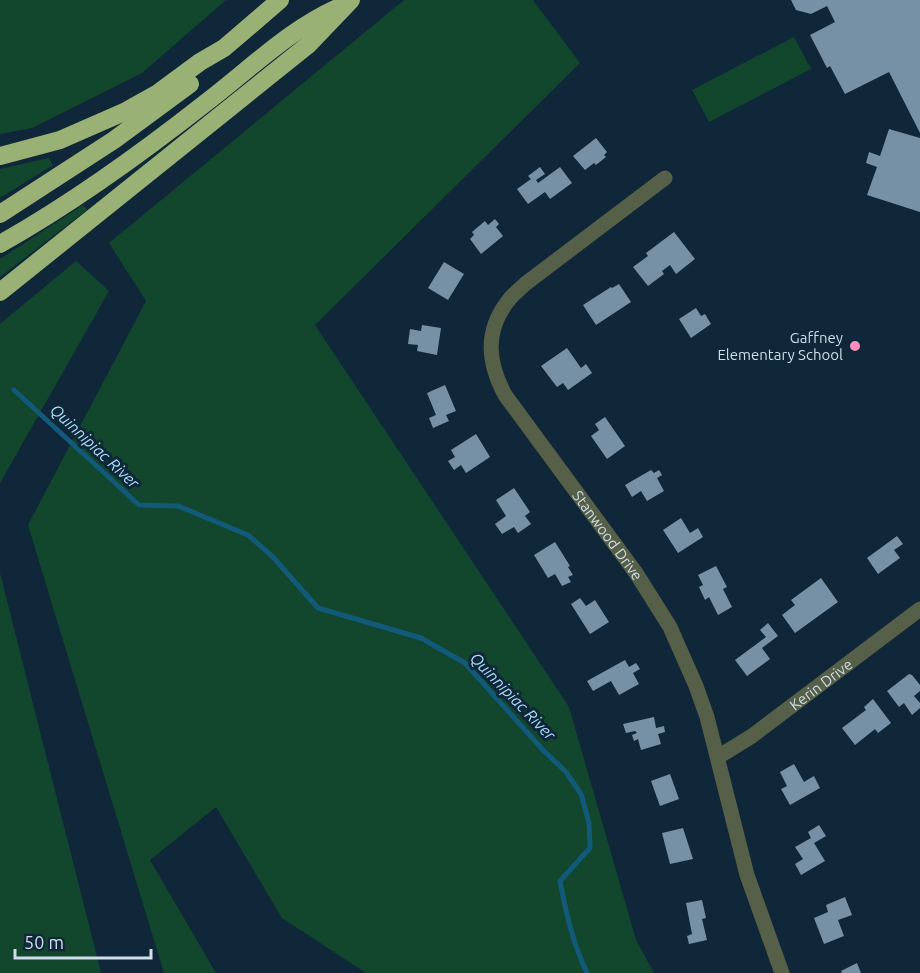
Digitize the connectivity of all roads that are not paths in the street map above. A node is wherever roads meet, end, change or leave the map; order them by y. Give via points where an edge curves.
1 (280, 0) edge
2 (349, 2) edge
3 (224, 48) junction
4 (0, 156) edge
5 (665, 178) dead end
6 (0, 214) edge
7 (0, 244) edge
8 (0, 292) edge
9 (920, 609) edge
10 (718, 756) junction
11 (782, 973) edge

1 - 3 highway
2 - 7 highway via 302,27 129,161
2 - 8 highway via 308,45
3 - 4 highway via 158,93 109,120 60,140
3 - 6 highway via 201,75 140,122
5 - 10 street, Stanwood Drive via 508,301 497,320 490,358 505,395 665,618 696,686
9 - 10 street, Kerin Drive via 752,736
10 - 11 street, Stanwood Drive via 747,875

